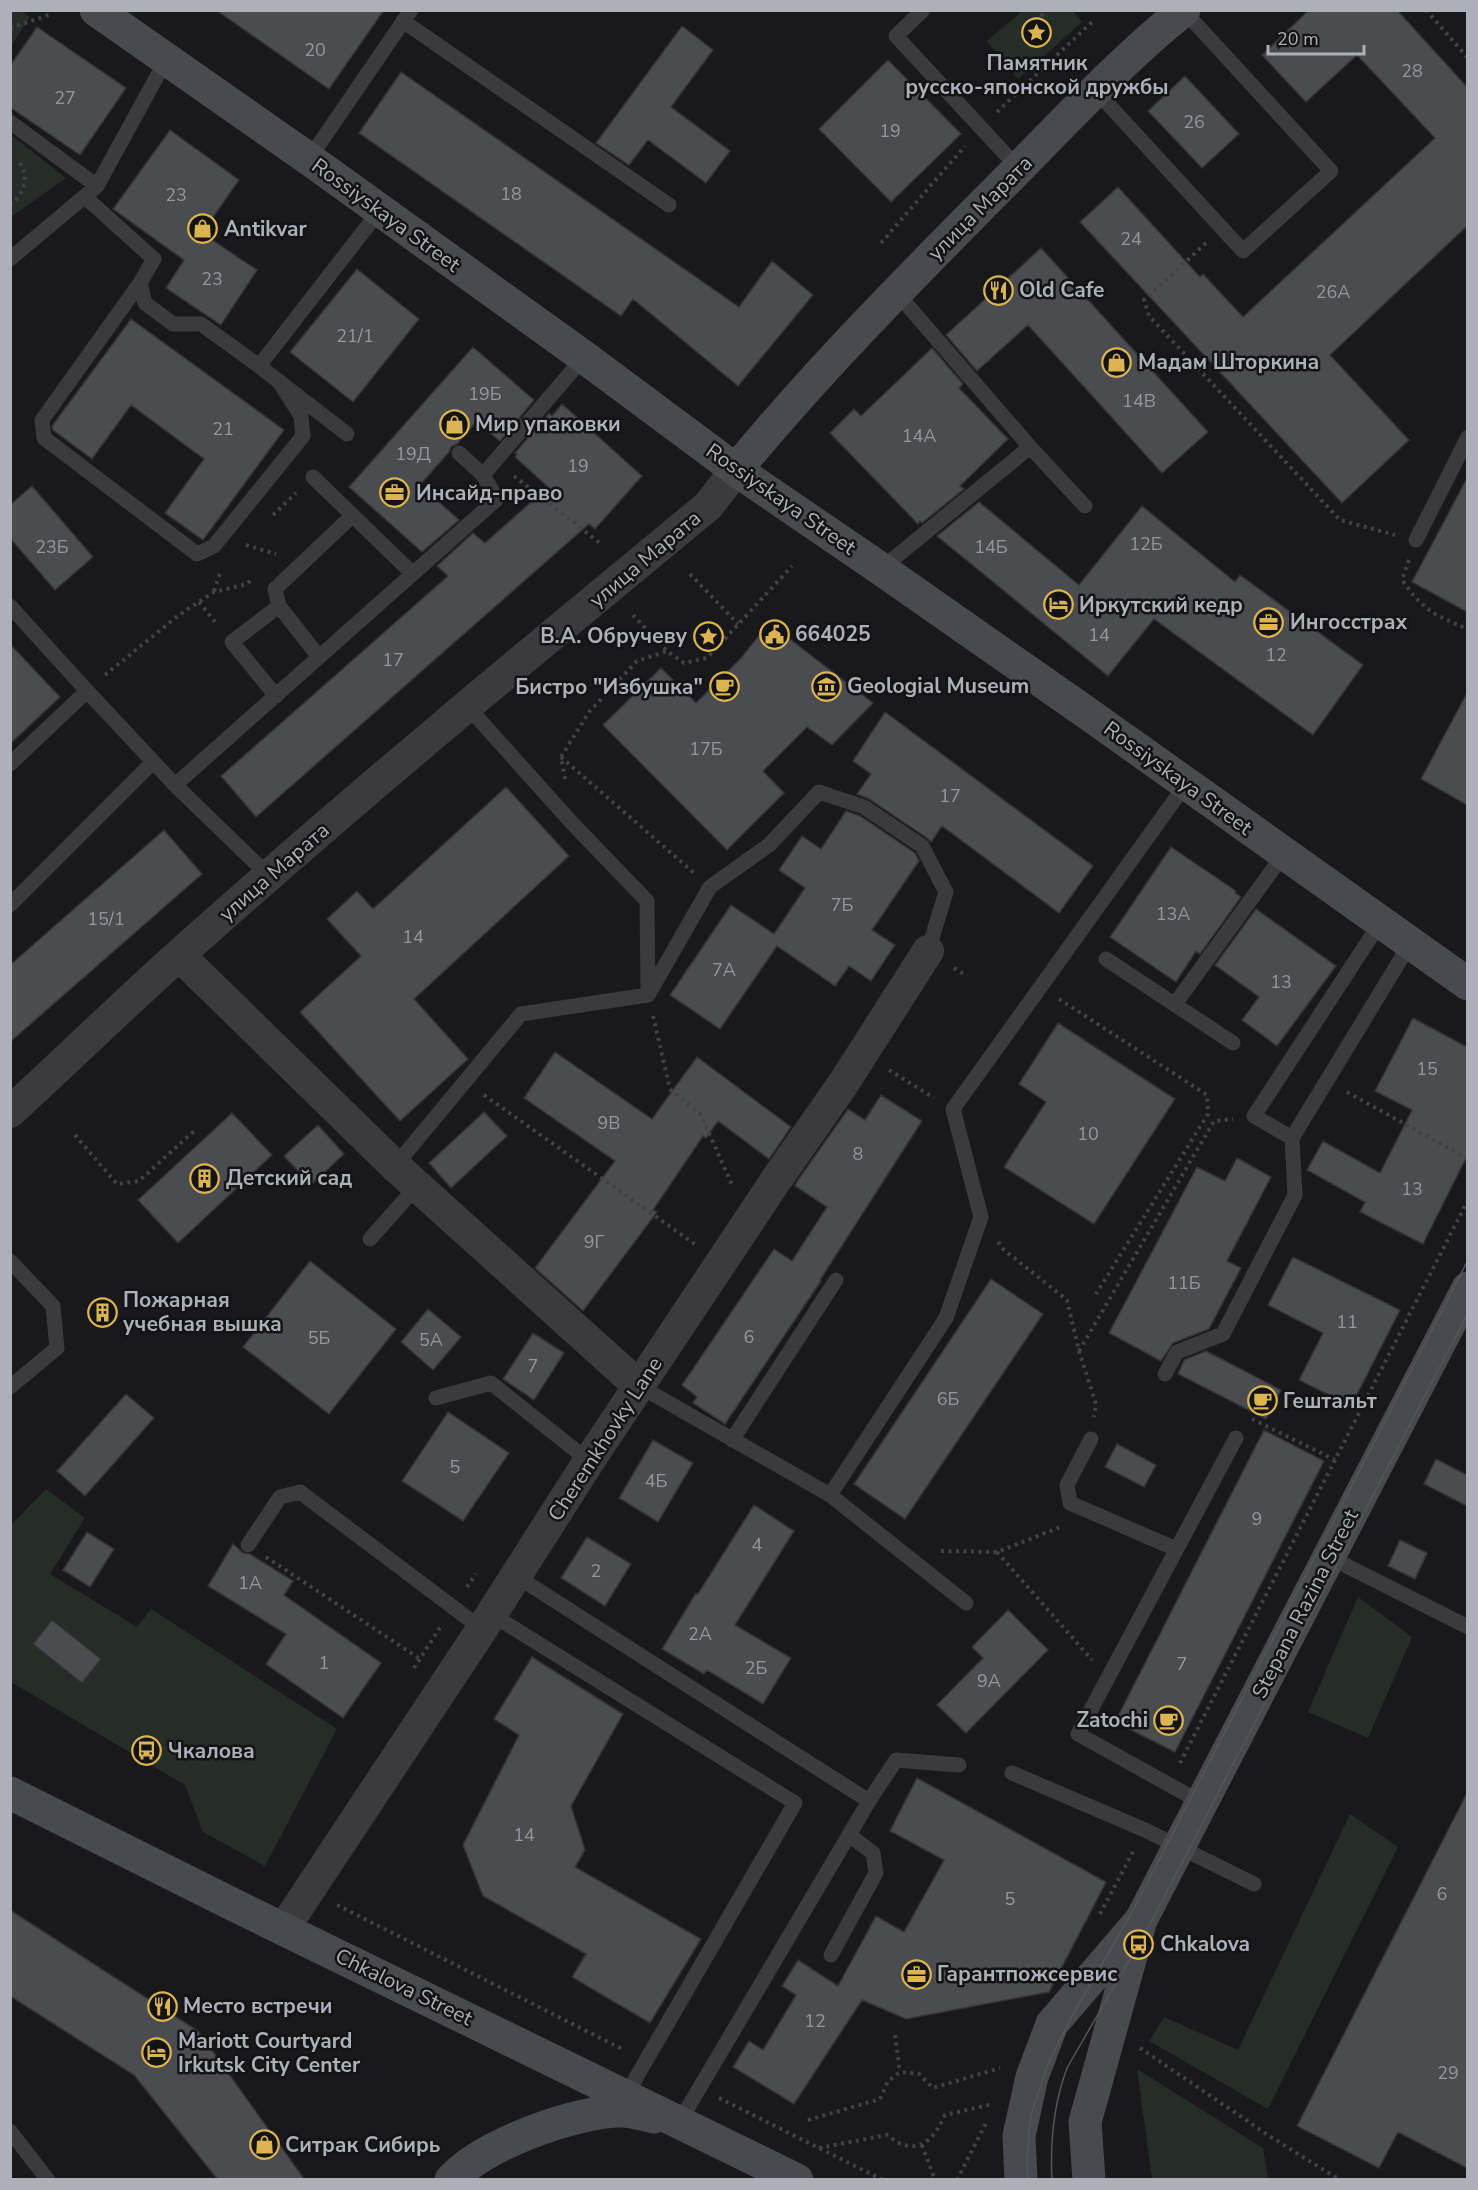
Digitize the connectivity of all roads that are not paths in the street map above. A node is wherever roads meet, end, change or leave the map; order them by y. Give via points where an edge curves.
1 (96, 10) edge
2 (923, 10) edge
3 (1172, 14) edge
4 (407, 16) edge
5 (166, 60) junction
6 (1096, 91) junction
7 (10, 122) edge
8 (309, 159) junction
9 (1019, 169) junction
10 (97, 186) junction
11 (85, 197) junction
12 (669, 205) dead end
13 (380, 210) junction
14 (10, 259) edge
15 (140, 283) junction
16 (896, 292) junction
17 (584, 357) junction
18 (259, 366) junction
19 (278, 380) junction
20 (347, 434) dead end
21 (1467, 437) edge
22 (1030, 447) junction
23 (459, 453) dead end
24 (736, 470) junction
25 (483, 476) junction
26 (313, 477) road end
27 (1085, 506) dead end
28 (352, 516) junction
29 (1416, 540) road end
30 (881, 569) junction
31 (413, 574) junction
32 (10, 606) edge
33 (279, 606) junction
34 (319, 657) junction
35 (87, 691) junction
36 (276, 696) junction
37 (467, 706) junction
38 (153, 762) junction
39 (10, 764) edge
40 (1186, 784) junction
41 (175, 785) junction
42 (1284, 854) junction
43 (269, 876) junction
44 (10, 905) edge
45 (1380, 922) junction
46 (1410, 944) junction
47 (928, 951) joint
48 (179, 955) junction
49 (1106, 959) dead end
50 (1467, 984) edge
51 (648, 995) junction
52 (1175, 1004) junction
53 (1233, 1043) dead end
54 (10, 1112) edge
55 (1292, 1138) junction
56 (406, 1176) junction
57 (370, 1239) dead end
58 (10, 1261) edge
59 (836, 1280) dead end
60 (1467, 1288) edge
61 (1165, 1374) dead end
62 (639, 1386) junction
63 (10, 1387) edge
64 (436, 1398) dead end
65 (1091, 1438) road end
66 (1236, 1438) road end
67 (732, 1440) junction
68 (589, 1461) junction
69 (830, 1495) junction
70 (248, 1545) road end
71 (1176, 1549) junction
72 (1329, 1557) junction
73 (516, 1576) junction
74 (966, 1603) dead end
75 (486, 1621) junction
76 (1467, 1628) edge
77 (959, 1765) dead end
78 (1011, 1773) dead end
79 (10, 1793) edge
80 (869, 1802) junction
81 (1202, 1803) junction
82 (849, 1835) junction
83 (1180, 1848) junction
84 (1254, 1884) dead end
85 (1141, 1920) junction
86 (284, 1928) junction
87 (831, 1955) dead end
88 (626, 2095) junction
89 (680, 2121) junction
90 (10, 2130) edge
91 (48, 2180) edge
92 (451, 2180) edge
93 (797, 2180) edge
94 (1021, 2180) edge
95 (1089, 2180) edge

1 - 5 main road, Rossiyskaya Street
2 - 9 lane via 896,36
3 - 6 main road, улица Марата
3 - 6 lane via 1331,171 1243,251
4 - 8 lane
4 - 12 lane
5 - 8 main road, Rossiyskaya Street
5 - 10 lane
6 - 9 main road, улица Марата
7 - 10 lane
8 - 13 main road, Rossiyskaya Street
9 - 16 main road, улица Марата
10 - 11 lane
11 - 14 lane
11 - 15 lane via 154,259
13 - 17 main road, Rossiyskaya Street
13 - 18 lane
15 - 18 lane via 145,303 172,324 201,324
15 - 19 lane via 42,420 44,438 197,554 214,546 303,436 301,416
16 - 22 lane
16 - 24 main road, улица Марата via 838,352
17 - 24 main road, Rossiyskaya Street
17 - 25 lane
18 - 19 lane
19 - 20 lane
21 - 29 lane
22 - 27 lane
22 - 30 lane
23 - 25 lane
24 - 30 main road, Rossiyskaya Street
24 - 37 street, улица Марата via 708,506
25 - 31 lane via 497,499
26 - 28 lane
28 - 31 lane
28 - 33 lane via 275,589
30 - 40 main road, Rossiyskaya Street
31 - 34 lane
32 - 35 lane
33 - 34 lane
33 - 36 lane via 232,642
34 - 36 lane
35 - 38 lane
35 - 39 lane
36 - 41 lane
37 - 43 street, улица Марата
37 - 51 lane via 647,901
38 - 41 lane
38 - 44 lane
40 - 42 main road, Rossiyskaya Street
40 - 69 lane via 953,1109 981,1217 946,1318
41 - 43 lane
42 - 45 main road, Rossiyskaya Street
42 - 52 lane
43 - 48 street, улица Марата
45 - 46 main road, Rossiyskaya Street
45 - 55 lane via 1254,1116
46 - 50 main road, Rossiyskaya Street
46 - 55 lane
47 - 51 lane via 946,892 922,846 864,807 819,792 769,844 710,887
47 - 62 street, Cheremkhovky Lane
48 - 54 street, улица Марата
48 - 56 street
49 - 52 lane
51 - 56 lane via 521,1014 465,1082
52 - 53 lane
55 - 61 lane via 1295,1195 1223,1334 1177,1352
56 - 57 lane
56 - 62 street
58 - 63 lane via 53,1306 57,1348
59 - 67 lane
60 - 72 main road, Stepana Razina Street
62 - 67 lane
62 - 68 street, Cheremkhovky Lane
64 - 68 lane via 491,1383
65 - 71 lane via 1067,1485 1070,1503
66 - 71 lane
67 - 69 lane
68 - 73 street, Cheremkhovky Lane
69 - 74 lane
70 - 75 lane via 280,1497 300,1492
71 - 81 lane via 1078,1734
72 - 76 lane
72 - 81 main road, Stepana Razina Street
73 - 75 street, Cheremkhovky Lane
73 - 80 lane
75 - 86 street, Cheremkhovky Lane
75 - 88 lane via 795,1803
77 - 80 lane via 896,1760
78 - 83 lane
79 - 86 main road, Chkalova Street
80 - 82 lane
81 - 83 main road, Stepana Razina Street
82 - 87 lane via 873,1853 876,1873
82 - 89 lane
83 - 84 lane
83 - 85 main road, Stepana Razina Street
85 - 94 main road via 1052,2024 1032,2077 1019,2136
85 - 95 main road via 1085,2122
86 - 88 main road, Chkalova Street
88 - 89 main road, Chkalova Street
89 - 92 main road via 622,2111 568,2119 499,2146 460,2169
89 - 93 main road, Chkalova Street
90 - 91 lane

